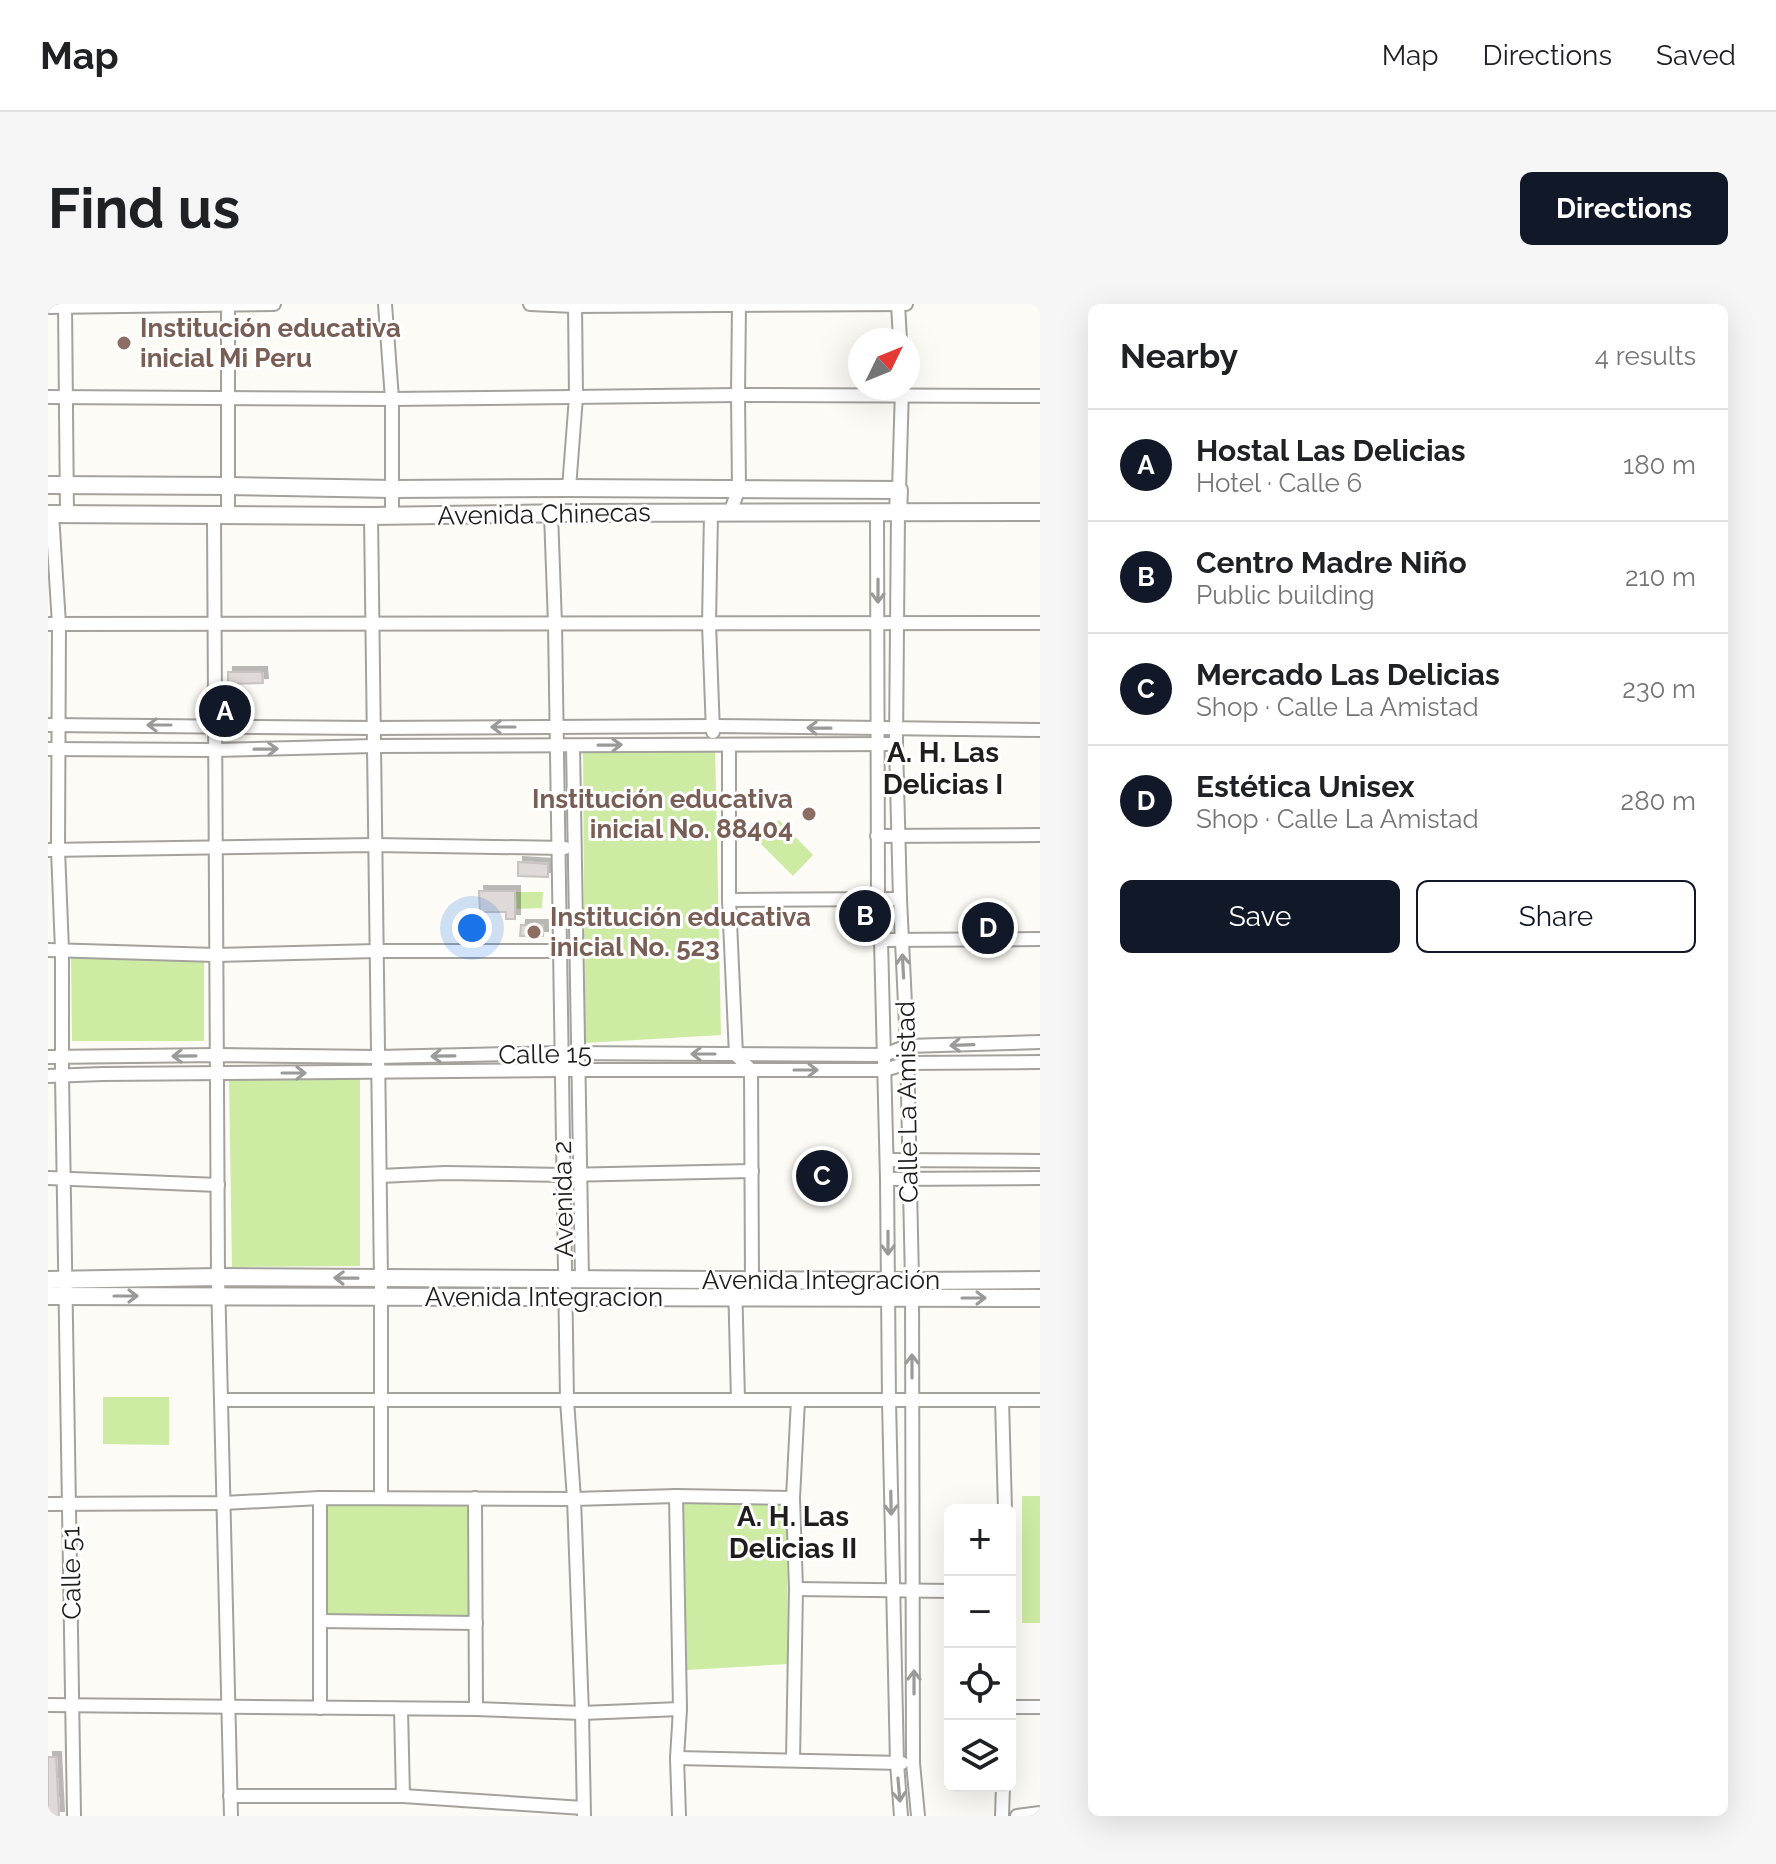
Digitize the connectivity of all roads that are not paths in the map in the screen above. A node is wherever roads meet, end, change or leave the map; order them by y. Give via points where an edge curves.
1 (274, 304) edge
2 (385, 304) edge
3 (530, 304) edge
4 (810, 304) edge
5 (898, 304) edge
6 (906, 304) edge
7 (228, 305) edge
8 (575, 305) edge
9 (739, 305) edge
10 (65, 306) edge
11 (48, 307) edge
12 (899, 328) edge
13 (848, 393) edge
14 (920, 393) edge
15 (738, 395) junction
16 (1040, 396) edge
17 (48, 397) edge
18 (65, 397) junction
19 (228, 397) junction
20 (576, 397) junction
21 (392, 399) junction
22 (902, 400) edge
23 (48, 485) edge
24 (66, 485) junction
25 (228, 486) junction
26 (569, 488) junction
27 (739, 488) junction
28 (393, 489) junction
29 (899, 490) junction
30 (1040, 512) edge
31 (711, 513) junction
32 (730, 513) junction
33 (877, 513) junction
34 (898, 513) junction
35 (55, 514) edge
36 (551, 514) junction
37 (221, 515) junction
38 (371, 516) junction
39 (392, 516) junction
40 (1040, 623) edge
41 (54, 624) edge
42 (214, 624) junction
43 (373, 624) junction
44 (555, 624) junction
45 (709, 624) junction
46 (878, 624) junction
47 (898, 624) junction
48 (53, 725) edge
49 (215, 726) junction
50 (557, 726) junction
51 (713, 726) junction
52 (374, 728) junction
53 (877, 729) junction
54 (897, 729) junction
55 (1040, 730) edge
56 (713, 744) junction
57 (877, 744) junction
58 (896, 744) junction
59 (729, 745) junction
60 (374, 746) junction
61 (573, 746) junction
62 (557, 747) junction
63 (54, 749) edge
64 (215, 750) junction
65 (1040, 835) edge
66 (877, 836) junction
67 (900, 836) junction
68 (375, 845) junction
69 (216, 847) junction
70 (558, 848) junction
71 (575, 848) junction
72 (53, 850) edge
73 (878, 898) junction
74 (900, 899) junction
75 (729, 900) junction
76 (1040, 939) edge
77 (881, 940) junction
78 (902, 940) junction
79 (55, 950) edge
80 (377, 951) junction
81 (560, 951) junction
82 (576, 951) junction
83 (216, 955) junction
84 (1040, 1042) edge
85 (907, 1046) junction
86 (561, 1053) junction
87 (578, 1053) junction
88 (217, 1055) junction
89 (736, 1055) junction
90 (884, 1055) junction
91 (48, 1057) edge
92 (62, 1057) junction
93 (378, 1057) junction
94 (1040, 1062) edge
95 (908, 1063) junction
96 (561, 1070) junction
97 (578, 1070) junction
98 (751, 1070) junction
99 (884, 1070) junction
100 (379, 1073) junction
101 (217, 1074) junction
102 (55, 1076) edge
103 (887, 1160) junction
104 (909, 1160) junction
105 (1040, 1161) edge
106 (752, 1171) junction
107 (580, 1174) junction
108 (563, 1175) junction
109 (380, 1176) junction
110 (48, 1178) edge
111 (1040, 1178) edge
112 (64, 1179) junction
113 (887, 1179) junction
114 (909, 1179) junction
115 (218, 1185) junction
116 (218, 1277) junction
117 (381, 1279) junction
118 (565, 1279) junction
119 (582, 1279) junction
120 (48, 1280) edge
121 (1040, 1280) edge
122 (741, 1286) junction
123 (66, 1288) junction
124 (888, 1289) junction
125 (912, 1289) junction
126 (48, 1296) edge
127 (219, 1296) junction
128 (565, 1297) junction
129 (381, 1298) junction
130 (1040, 1298) edge
131 (221, 1400) junction
132 (567, 1400) junction
133 (738, 1400) junction
134 (798, 1400) junction
135 (889, 1400) junction
136 (912, 1400) junction
137 (1002, 1400) junction
138 (1040, 1400) edge
139 (382, 1401) junction
140 (676, 1496) junction
141 (320, 1498) junction
142 (381, 1498) junction
143 (475, 1498) junction
144 (793, 1498) junction
145 (574, 1499) junction
146 (223, 1503) junction
147 (48, 1504) edge
148 (70, 1504) junction
149 (1005, 1504) edge
150 (796, 1589) junction
151 (893, 1591) junction
152 (944, 1591) edge
153 (914, 1592) junction
154 (320, 1621) junction
155 (476, 1623) junction
156 (73, 1704) junction
157 (48, 1705) edge
158 (228, 1707) junction
159 (1016, 1707) edge
160 (1040, 1707) edge
161 (320, 1708) junction
162 (401, 1709) junction
163 (476, 1709) junction
164 (680, 1709) junction
165 (582, 1713) junction
166 (677, 1758) junction
167 (793, 1760) junction
168 (897, 1763) junction
169 (913, 1763) junction
170 (1003, 1792) edge
171 (230, 1796) junction
172 (403, 1796) junction
173 (583, 1812) edge
174 (1040, 1813) edge
175 (74, 1816) edge
176 (231, 1816) edge
177 (679, 1816) edge
178 (901, 1816) edge
179 (918, 1816) edge
180 (1002, 1816) edge
181 (1017, 1816) edge

1 - 7 street
2 - 21 street
3 - 8 street
4 - 5 street
4 - 9 street
5 - 6 street
5 - 12 street
7 - 10 street
7 - 19 street
8 - 9 street
8 - 20 street
9 - 15 street
10 - 11 street
10 - 18 street, Calle 51
13 - 15 street
14 - 16 street
15 - 20 street
15 - 27 street
17 - 18 street
18 - 19 street
18 - 24 street, Calle 51
19 - 21 street
19 - 25 street
20 - 21 street
20 - 26 street
21 - 28 street
22 - 29 street, Calle La Amistad
23 - 24 main road, Avenida Chinecas
24 - 25 main road, Avenida Chinecas
24 - 35 street, Calle 51
25 - 28 main road, Avenida Chinecas
25 - 37 street
26 - 27 main road, Avenida Chinecas
26 - 28 main road, Avenida Chinecas
27 - 29 main road, Avenida Chinecas
27 - 32 street
28 - 39 street
29 - 34 main road, Calle La Amistad
30 - 34 main road, Avenida Chinecas
31 - 32 main road, Avenida Chinecas
31 - 36 main road, Avenida Chinecas
31 - 45 street
32 - 33 main road, Avenida Chinecas
33 - 34 main road, Avenida Chinecas
33 -> 46 street, Calle La Amistad
34 - 47 street, Calle La Amistad
35 - 37 main road, Avenida Chinecas
35 - 41 street, Calle 51
36 - 39 main road, Avenida Chinecas
36 - 44 street, Avenida 2
37 - 38 main road, Avenida Chinecas
37 - 42 street
38 - 39 main road, Avenida Chinecas
38 - 43 street
40 - 47 street
41 - 42 street
41 - 48 street, Calle 51
42 - 43 street
42 - 49 street
43 - 44 street
43 - 52 street
44 - 45 street
44 - 50 street, Avenida 2
45 - 46 street
45 - 51 street
46 - 47 street
46 - 53 street, Calle La Amistad
47 - 54 street, Calle La Amistad
49 -> 48 street
48 - 63 street, Calle 51
49 - 52 street
49 - 64 street
50 - 51 street
50 -> 52 street
50 - 62 street, Avenida 2
53 -> 51 street
51 - 56 street
52 - 60 street
53 - 54 street
53 - 57 street, Calle La Amistad
54 - 55 street
54 - 58 street, Calle La Amistad
56 - 59 street
61 -> 56 street
57 - 58 street
57 - 59 street
57 - 66 street, Calle La Amistad
58 - 67 street, Calle La Amistad
59 - 75 street
60 - 62 street
64 -> 60 street
60 - 68 street
61 - 62 street
61 - 71 street, Avenida 2
62 - 70 street, Avenida 2
63 - 64 street
63 - 72 street, Calle 51
64 - 69 street
65 - 67 street
66 - 67 street
66 - 73 street, Calle La Amistad
67 - 74 street, Calle La Amistad
68 - 69 street
68 - 70 street
68 - 80 street
69 - 72 street
69 - 83 street
70 - 71 street
70 - 81 street, Avenida 2
71 - 82 street, Avenida 2
72 - 79 street, Calle 51
73 - 74 street
73 - 75 street
73 - 77 street, Calle La Amistad
74 - 78 street, Calle La Amistad
75 - 89 street
76 - 78 street
77 - 78 street
77 - 90 street, Calle La Amistad
85 -> 78 street, Calle La Amistad
79 - 83 street
79 - 92 street, Calle 51
80 - 81 street
80 - 83 street
80 - 93 street
81 - 82 street
81 - 86 street, Avenida 2
82 - 87 street, Avenida 2
83 - 88 street
84 -> 85 street, Calle 15
85 - 90 street, Calle 15
85 - 95 street, Calle La Amistad
86 - 87 street, Calle 15
86 -> 93 street, Calle 15
86 - 96 street, Avenida 2
89 -> 87 street, Calle 15
87 - 97 street, Avenida 2
88 -> 92 street, Calle 15
88 - 93 street, Calle 15
88 - 101 street
89 - 90 street, Calle 15
89 - 98 street
90 - 99 street, Calle La Amistad
91 - 92 street, Calle 15
92 - 102 street, Calle 51
93 - 100 street
94 - 95 street
95 - 99 street
95 - 104 street, Calle La Amistad
96 - 97 street
96 - 100 street
96 - 108 street, Avenida 2
97 - 98 street
97 - 107 street, Avenida 2
98 -> 99 street
98 - 106 street
99 - 103 street, Calle La Amistad
101 -> 100 street
100 - 109 street
101 - 102 street
101 - 115 street
102 - 112 street, Calle 51
103 - 104 street
103 - 113 street, Calle La Amistad
104 - 105 street
104 - 114 street, Calle La Amistad
106 - 107 street
106 - 122 street
107 - 108 street
107 - 119 street, Avenida 2
108 - 109 street
108 - 118 street, Avenida 2
109 - 117 street
110 - 112 street
111 - 114 street
112 - 115 street
112 - 123 street, Calle 51
113 - 114 street
113 -> 124 street, Calle La Amistad
114 - 125 street, Calle La Amistad
115 - 116 street
117 -> 116 main road, Avenida Integración
116 - 123 main road, Avenida Integración
116 - 127 street
117 - 118 main road, Avenida Integración
117 - 129 street
118 - 119 main road, Avenida Integración
118 - 128 street, Avenida 2
119 - 122 main road, Avenida Integración
120 - 123 main road
121 - 125 main road, Avenida Integración
122 - 124 main road, Avenida Integración
122 - 124 main road, Avenida Integracion
122 - 128 main road, Avenida Integracion
122 - 133 street
123 - 126 main road, Avenida Integracion
123 -> 127 main road, Avenida Integracion
123 - 148 street, Calle 51
124 - 125 main road, Avenida Integración
124 - 135 street, Calle La Amistad
125 -> 130 main road
136 -> 125 street, Calle La Amistad
127 - 129 main road, Avenida Integracion
127 - 131 street
128 - 129 main road, Avenida Integracion
128 - 132 street, Avenida 2
129 - 139 street
131 - 139 street
131 - 146 street
132 - 133 street
132 - 139 street
132 - 145 street, Avenida 2
133 - 134 street
134 - 135 street
134 - 144 street
135 - 136 street
135 -> 151 street, Calle La Amistad
136 - 137 street
136 - 153 street, Calle La Amistad
137 - 138 street
137 - 149 street
139 - 142 street
140 - 144 street
140 - 145 street
140 - 164 street
141 - 142 street
141 - 146 street
141 - 154 street
142 - 143 street
143 - 145 street
143 - 155 street
144 - 150 street
145 - 165 street, Avenida 2
146 - 148 street
146 - 158 street
147 - 148 street
148 - 156 street, Calle 51
150 - 151 street
150 - 167 street
151 - 153 street
151 - 168 street, Calle La Amistad
152 - 153 street
169 -> 153 street, Calle La Amistad
154 - 155 street
154 - 161 street
155 - 163 street
156 - 157 street
156 - 158 street
156 - 175 street, Calle 51
158 - 161 street
158 - 171 street
159 - 160 street
161 - 162 street
162 - 163 street
162 - 172 street
163 - 165 street
164 - 165 street
164 - 166 street
165 - 173 street, Avenida 2
166 - 167 street
166 - 177 street
167 - 168 street
168 - 169 street
168 -> 178 street, Calle La Amistad
169 - 179 street, Calle La Amistad
170 - 180 street
171 - 172 street
171 - 176 street
172 - 173 street
174 - 181 street

